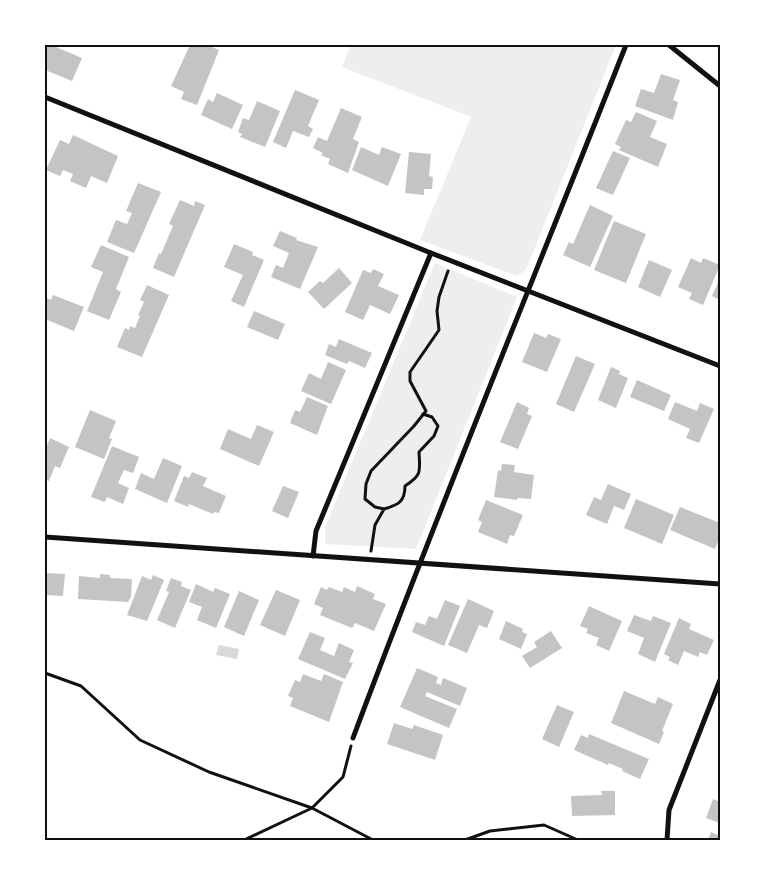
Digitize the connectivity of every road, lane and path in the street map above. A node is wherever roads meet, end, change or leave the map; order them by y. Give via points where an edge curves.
1 (626, 45) edge
2 (669, 45) edge
3 (720, 86) edge
4 (45, 98) edge
5 (431, 253) junction
6 (450, 268) dead end
7 (529, 291) junction
8 (720, 366) edge
9 (423, 414) junction
10 (384, 509) junction
11 (45, 536) edge
12 (314, 556) junction
13 (370, 559) junction
14 (419, 562) junction
15 (720, 584) edge
16 (45, 673) edge
17 (720, 680) edge
18 (353, 738) joint
19 (312, 808) junction
20 (244, 840) edge
21 (372, 840) edge
22 (465, 840) edge
23 (578, 840) edge
24 (667, 840) edge

1 - 7 street
2 - 3 street
4 - 5 street
5 - 7 street
5 - 12 street via 316,531
6 - 9 path via 439,297 439,330 410,372 410,381 426,411
7 - 8 street
7 - 14 street
9 - 10 path via 371,470 365,499
9 - 10 path via 432,417 438,426 434,436 419,452 420,469 416,479 405,486 405,496 397,505
10 - 13 path via 375,525
11 - 12 street
12 - 13 street
13 - 14 street
14 - 15 street
14 - 18 street
16 - 19 path via 81,686 140,740 209,772
17 - 24 street via 669,810
18 - 19 path via 343,777
19 - 20 path
19 - 21 path
22 - 23 path via 490,831 544,825

